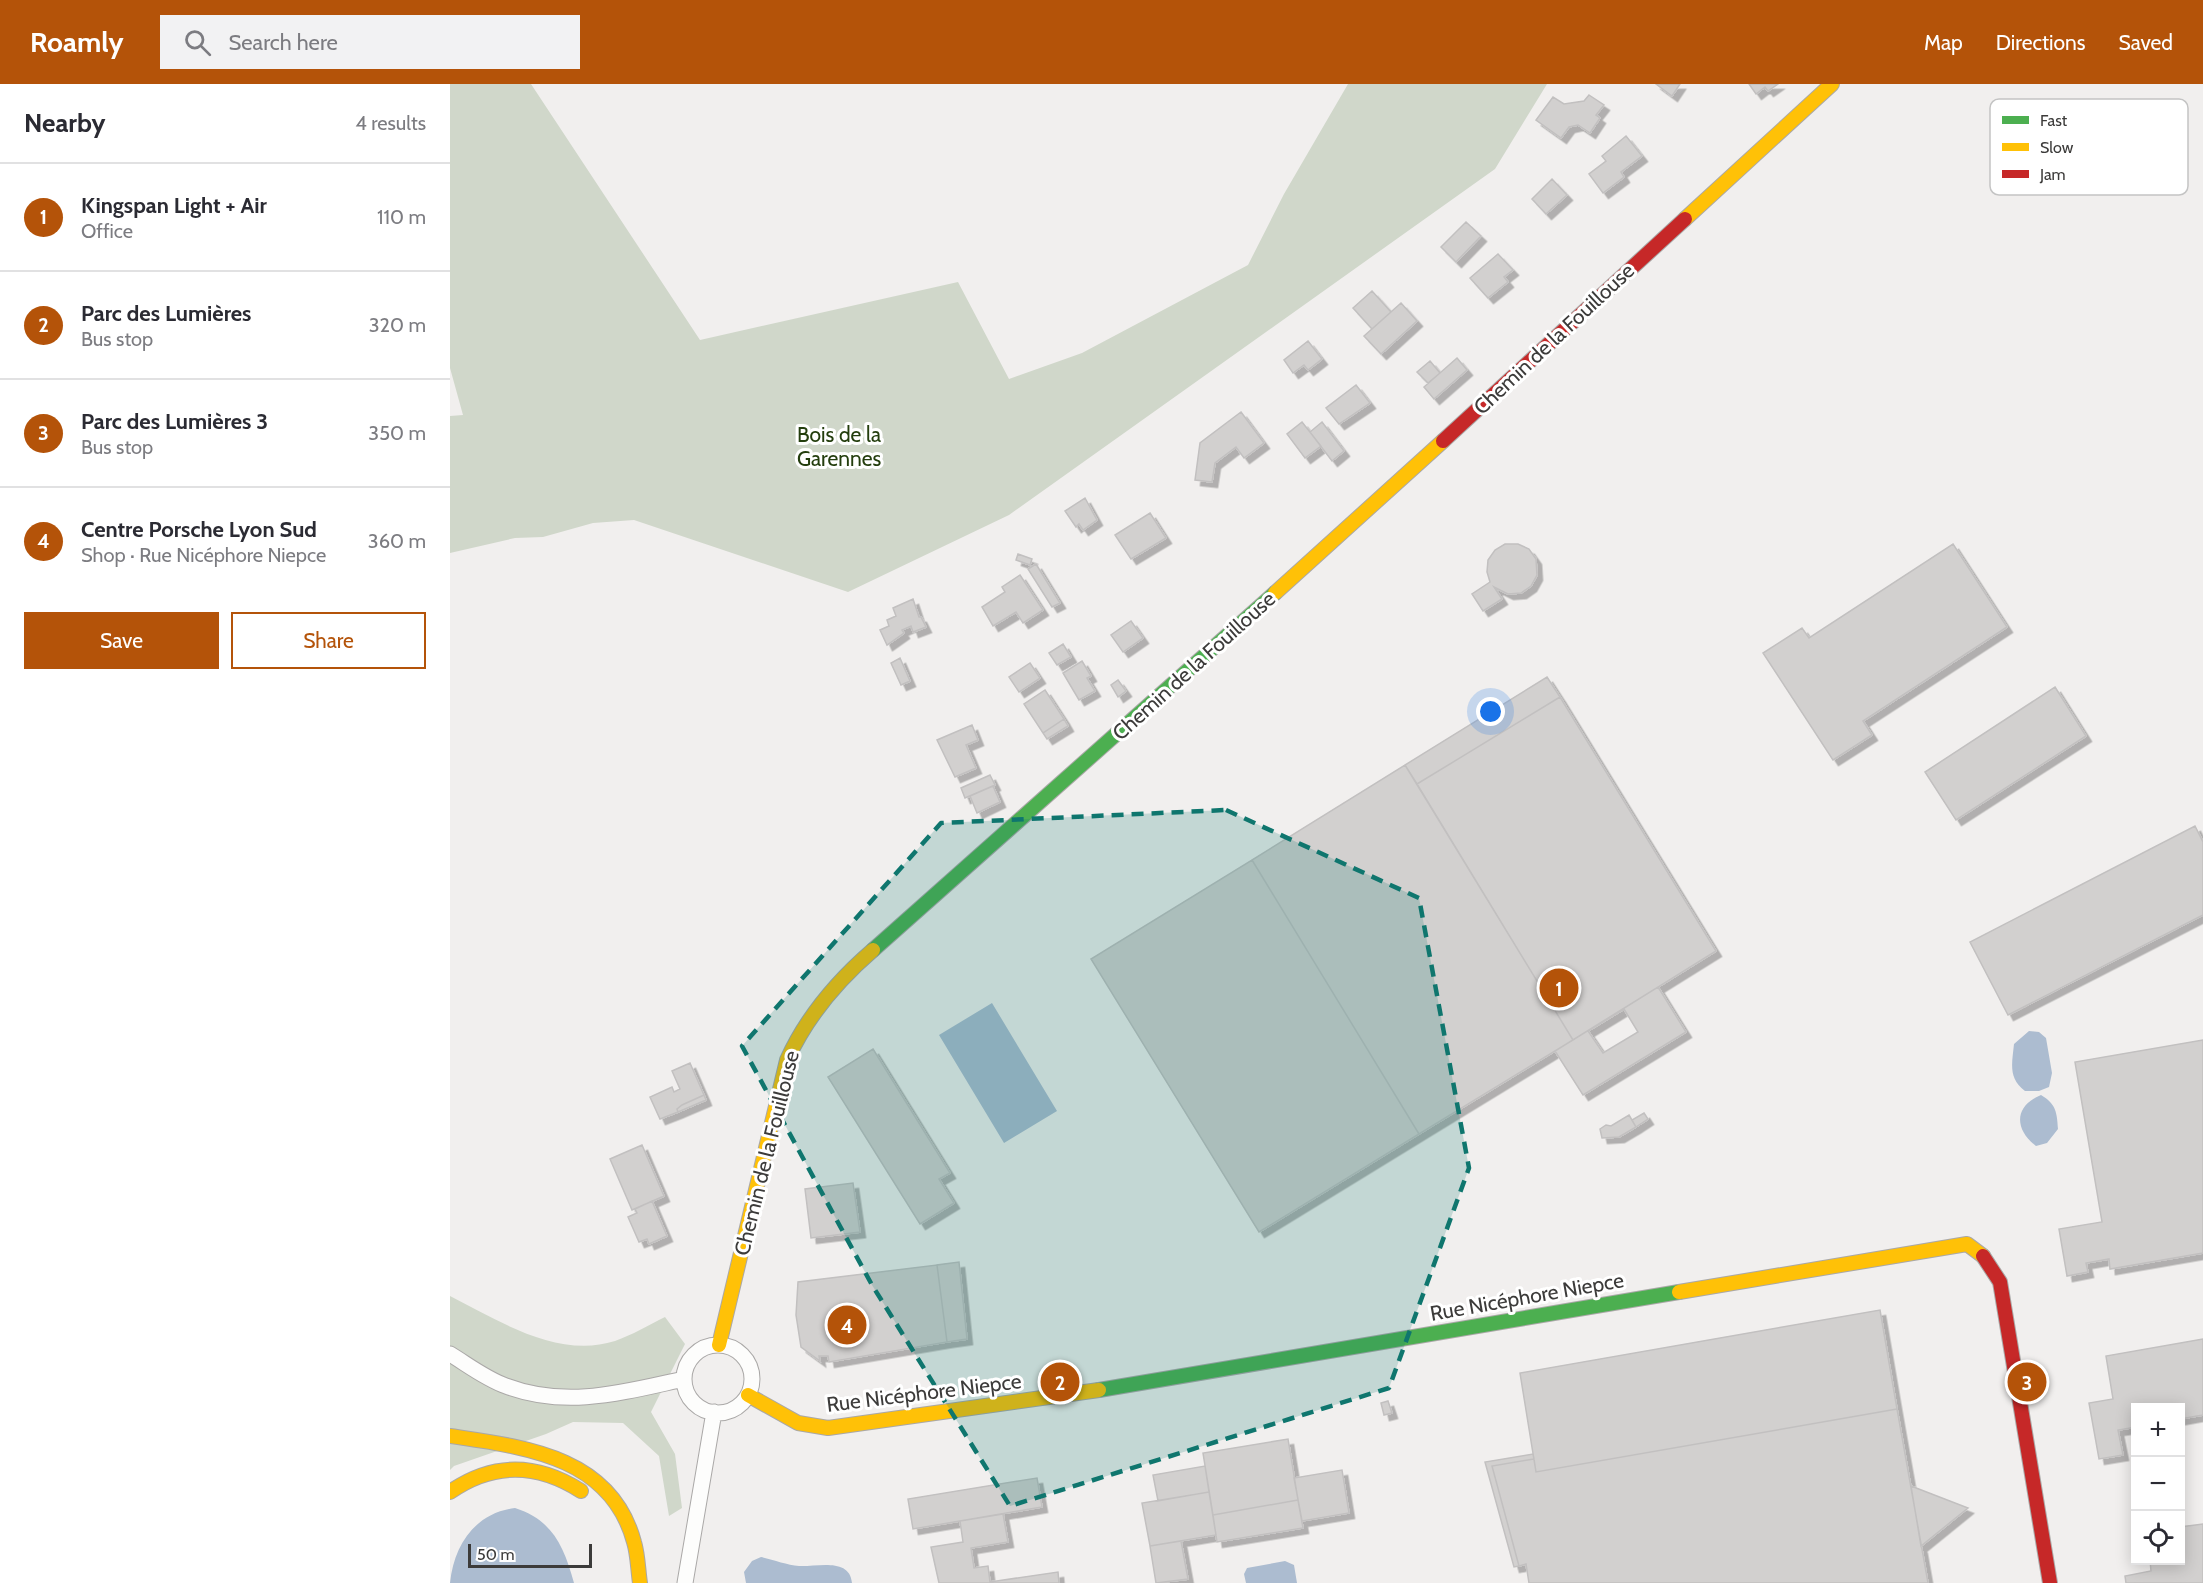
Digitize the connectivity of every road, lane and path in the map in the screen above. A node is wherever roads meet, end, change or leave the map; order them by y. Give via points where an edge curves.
1 (1832, 84) edge
2 (720, 1345) junction
3 (450, 1354) edge
4 (684, 1379) junction
5 (748, 1395) junction
6 (714, 1412) junction
7 (450, 1436) edge
8 (450, 1492) edge
9 (593, 1502) dead end
10 (622, 1553) dead end
11 (627, 1583) edge
12 (640, 1583) edge
13 (685, 1583) edge
14 (2050, 1583) edge

1 - 2 main road, Chemin de la Fouillouse via 1449,436 852,968 822,999 793,1042 781,1077
2 - 4 street via 709,1346 691,1358
2 - 5 street via 744,1356 752,1382
3 - 4 street via 506,1386 566,1399 627,1393
4 - 6 street via 693,1401
5 - 6 street via 733,1408
5 - 14 main road, Rue Nicéphore Niepce via 798,1423 828,1428 876,1423 1064,1396 1967,1244 1982,1253 1995,1268 2000,1282
6 - 13 street
7 - 12 main road via 537,1450 588,1473 615,1501 629,1525
8 - 9 main road via 480,1474 514,1467 558,1477
10 - 11 main road

